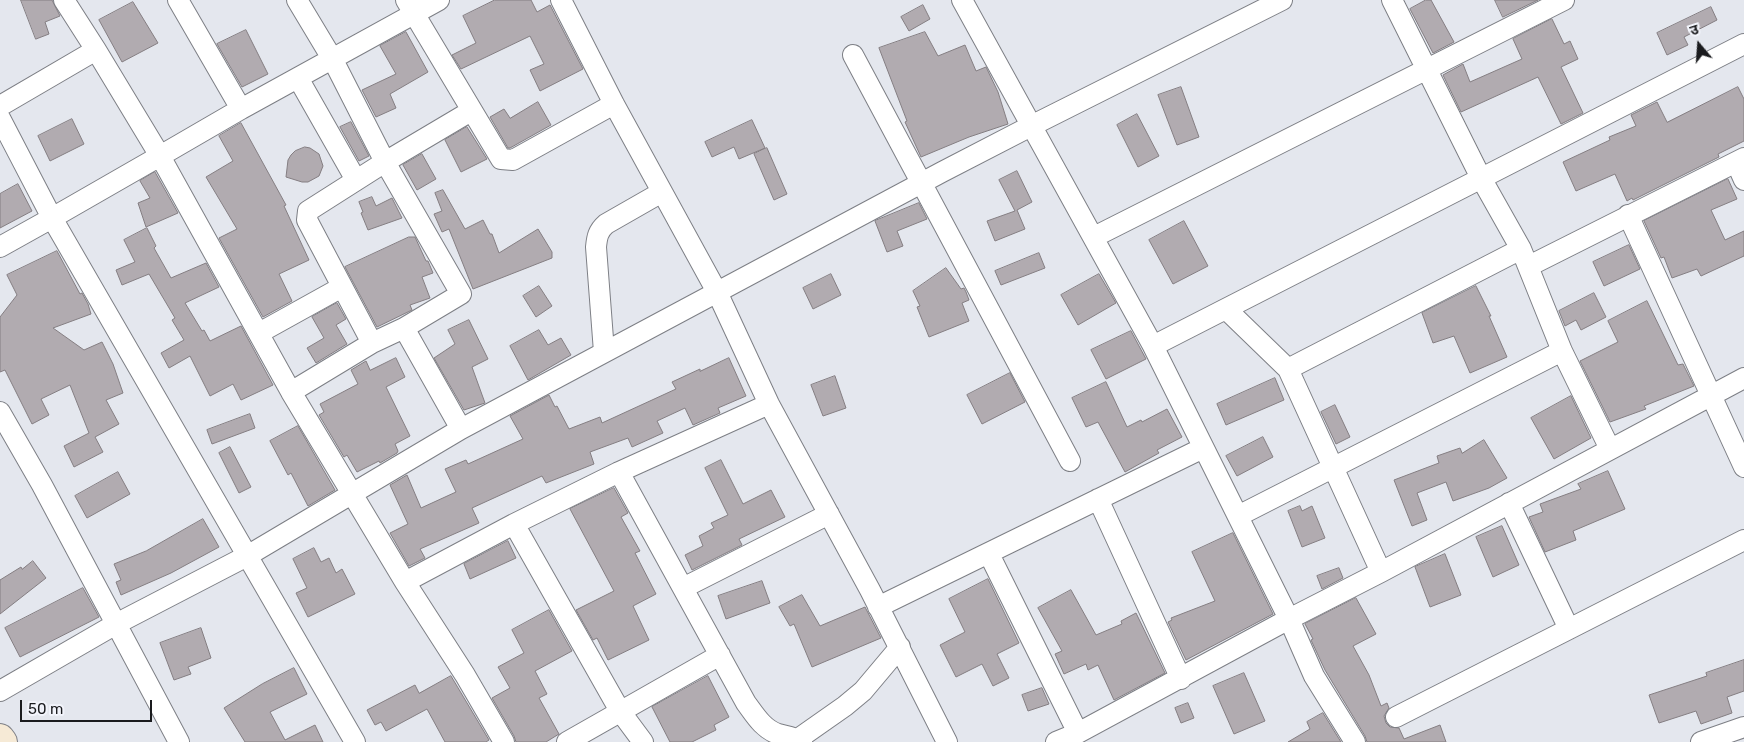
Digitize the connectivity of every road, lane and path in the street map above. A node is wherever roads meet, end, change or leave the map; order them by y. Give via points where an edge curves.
1 (64, 0) edge
2 (178, 0) edge
3 (297, 0) edge
4 (439, 0) edge
5 (561, 0) edge
6 (962, 0) edge
7 (1282, 0) edge
8 (1392, 0) edge
9 (1564, 0) edge
10 (410, 7) edge
11 (1249, 7) edge
12 (1744, 44) edge
13 (96, 50) junction
14 (853, 55) dead end
15 (333, 60) junction
16 (1428, 68) junction
17 (298, 78) junction
18 (614, 104) junction
19 (0, 106) edge
20 (241, 109) junction
21 (471, 111) junction
22 (0, 118) edge
23 (1031, 126) junction
24 (160, 156) junction
25 (385, 162) junction
26 (1741, 167) edge
27 (1481, 178) junction
28 (356, 180) junction
29 (923, 184) junction
30 (662, 192) junction
31 (1628, 215) junction
32 (52, 218) junction
33 (1094, 237) junction
34 (0, 247) edge
35 (1525, 258) junction
36 (342, 287) junction
37 (717, 292) junction
38 (1226, 309) junction
39 (404, 328) junction
40 (259, 333) junction
41 (372, 343) junction
42 (1153, 346) junction
43 (1562, 351) junction
44 (604, 352) junction
45 (1288, 369) junction
46 (1744, 378) edge
47 (291, 392) junction
48 (1710, 396) junction
49 (769, 404) junction
50 (0, 412) edge
51 (460, 429) junction
52 (1204, 448) junction
53 (1610, 449) junction
54 (1070, 461) dead end
55 (1744, 467) edge
56 (1334, 468) junction
57 (619, 472) junction
58 (351, 493) junction
59 (1098, 499) junction
60 (1509, 504) junction
61 (830, 514) junction
62 (1238, 516) junction
63 (514, 524) junction
64 (1744, 540) edge
65 (989, 554) junction
66 (247, 556) junction
67 (1381, 572) junction
68 (405, 582) junction
69 (684, 588) junction
70 (878, 607) junction
71 (1289, 619) junction
72 (116, 624) junction
73 (1569, 629) junction
74 (900, 647) junction
75 (720, 655) junction
76 (1181, 678) junction
77 (0, 692) edge
78 (620, 711) junction
79 (1396, 717) dead end
80 (1744, 727) edge
81 (1078, 733) junction
82 (0, 738) edge
83 (800, 740) edge
84 (2, 742) edge
85 (178, 742) edge
86 (355, 742) edge
87 (504, 742) edge
88 (567, 742) edge
89 (642, 742) edge
90 (947, 742) edge
91 (1056, 742) edge
92 (1355, 742) edge
93 (1701, 742) edge

1 - 13 street
2 - 20 street
3 - 15 street
4 - 10 street
5 - 18 street
6 - 23 street
7 - 11 street
8 - 16 street
9 - 16 street
10 - 15 street
10 - 21 street
11 - 23 street
12 - 27 street
13 - 19 street
13 - 24 street
14 - 29 street
15 - 17 street
15 - 25 street
16 - 27 street
16 - 33 street
17 - 20 street
17 - 28 street
18 - 21 street via 507,161 496,154
18 - 30 street
20 - 24 street
21 - 25 street
22 - 32 street
23 - 29 street
23 - 33 street
24 - 32 street
24 - 40 street
25 - 28 street
25 - 39 street via 461,294
26 - 31 street
27 - 35 street
27 - 38 street
28 - 36 street via 308,211 308,220
29 - 37 street
29 - 54 street
30 - 37 street
30 - 44 street via 606,224 597,237
31 - 35 street
31 - 48 street
32 - 34 street
32 - 66 street
33 - 42 street
35 - 43 street
35 - 45 street
36 - 40 street
36 - 41 street
37 - 44 street
37 - 49 street
38 - 42 street
38 - 45 street
39 - 41 street
39 - 51 street
40 - 47 street
41 - 47 street
42 - 52 street
43 - 53 street
43 - 56 street
44 - 51 street
45 - 56 street
46 - 48 street
47 - 58 street
48 - 53 street
48 - 55 street
49 - 57 street
49 - 61 street
50 - 72 street
51 - 58 street
52 - 59 street
52 - 62 street
53 - 60 street
56 - 62 street
56 - 67 street
57 - 63 street
57 - 69 street
58 - 66 street
58 - 68 street
59 - 65 street
59 - 76 street
60 - 67 street
60 - 73 street
61 - 69 street
61 - 70 street
62 - 71 street
63 - 68 street
63 - 78 street
64 - 73 street
65 - 70 street
65 - 81 street
66 - 72 street
66 - 86 street
67 - 71 street
68 - 87 street
69 - 75 street
70 - 74 street
71 - 76 street
71 - 92 street via 1314,676
72 - 77 street
72 - 85 street
73 - 79 street
74 - 83 street via 863,691
74 - 90 street
75 - 78 street
75 - 83 street via 759,722 776,733
76 - 81 street
78 - 88 street
78 - 89 street
80 - 93 street
81 - 91 street
82 - 84 street

